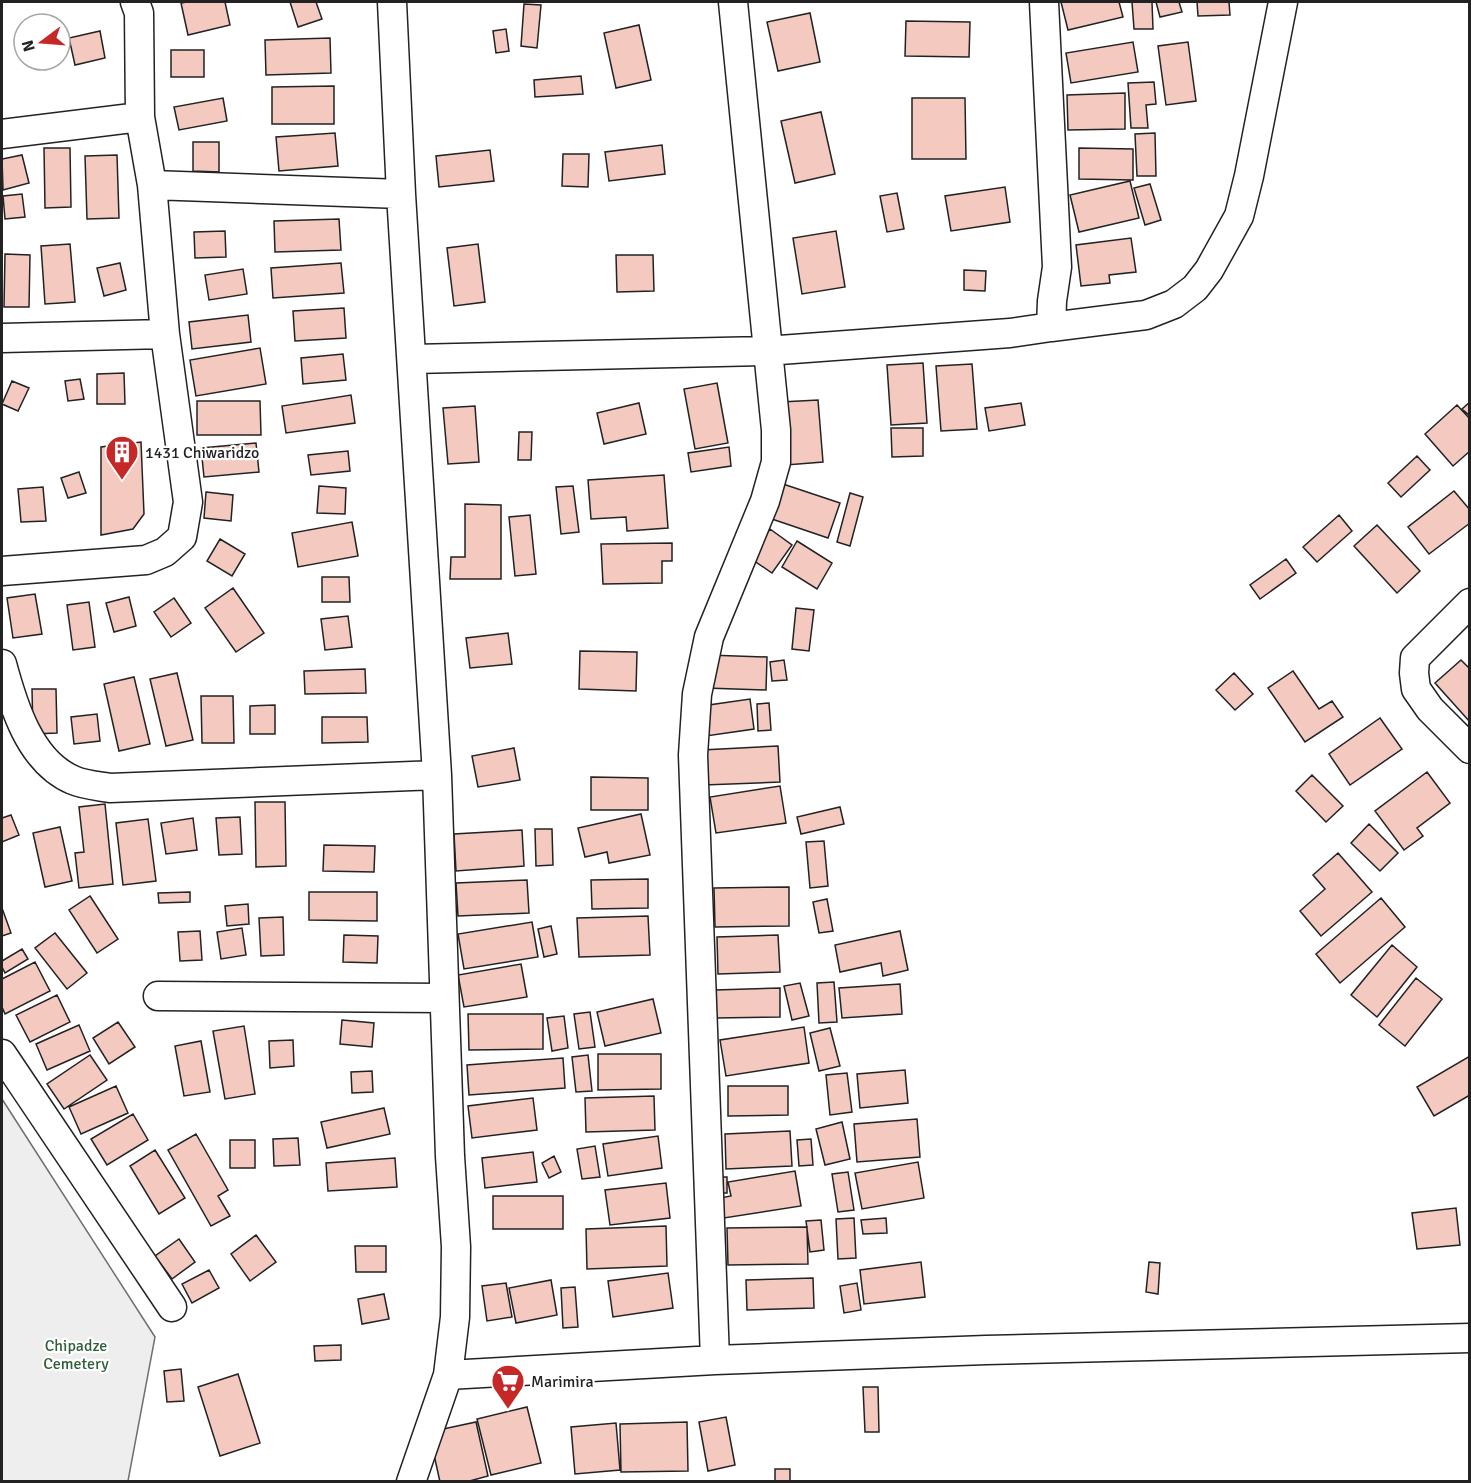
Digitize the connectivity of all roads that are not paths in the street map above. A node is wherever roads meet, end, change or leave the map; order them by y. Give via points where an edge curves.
1 (135, 2) edge
2 (392, 2) edge
3 (733, 2) edge
4 (1044, 2) edge
5 (1283, 2) edge
6 (140, 117) junction
7 (2, 134) edge
8 (152, 185) junction
9 (401, 194) junction
10 (1051, 327) junction
11 (165, 334) junction
12 (2, 338) edge
13 (766, 351) junction
14 (413, 359) junction
15 (2, 571) edge
16 (1470, 603) edge
17 (2, 664) edge
18 (1470, 749) edge
19 (437, 775) junction
20 (158, 996) dead end
21 (444, 998) junction
22 (2, 1054) edge
23 (172, 1307) dead end
24 (1470, 1338) edge
25 (716, 1360) junction
26 (448, 1375) junction
27 (411, 1482) edge

1 - 6 street via 139,14
2 - 9 street
3 - 13 street
4 - 10 street via 1057,267
5 - 10 street via 1239,216 1209,270 1195,288 1174,304 1146,315
6 - 7 street
6 - 8 street
8 - 9 street
8 - 11 street
9 - 14 street
10 - 13 street
11 - 12 street
11 - 15 street via 188,502 182,537 165,552 146,560
13 - 14 street
13 - 25 street via 776,462 765,501 709,638 697,694 693,755
14 - 19 street
16 - 18 street via 1415,658 1414,673 1416,689 1430,709
17 - 19 street via 28,736 48,764 74,781 110,788
19 - 21 street
20 - 21 street
21 - 26 street via 456,1247 455,1317
22 - 23 street
24 - 25 street
25 - 26 street
26 - 27 street

